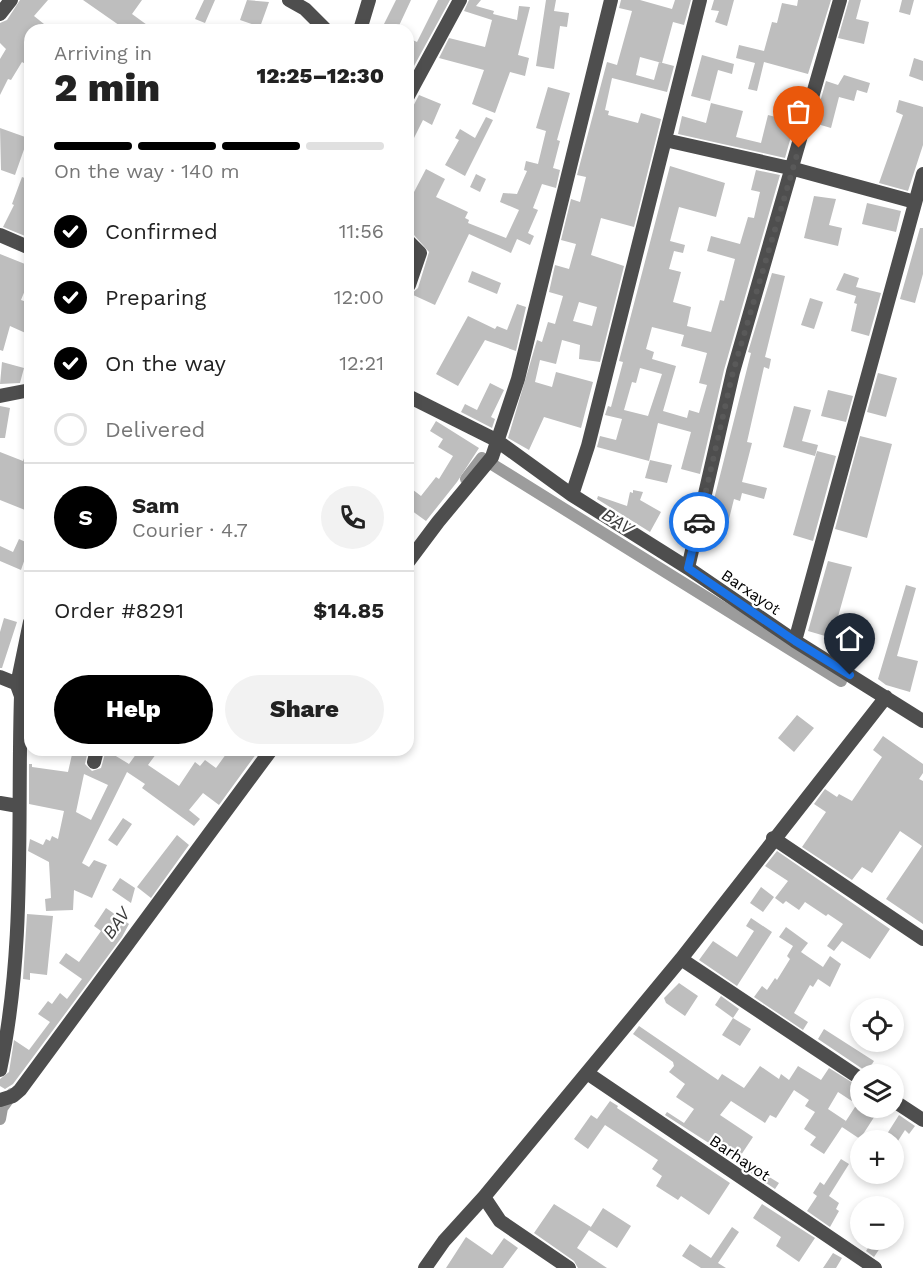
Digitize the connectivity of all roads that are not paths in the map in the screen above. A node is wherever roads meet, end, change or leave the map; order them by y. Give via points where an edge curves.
1 (11, 0) edge
2 (289, 0) edge
3 (369, 0) edge
4 (460, 0) edge
5 (610, 0) edge
6 (700, 0) edge
7 (840, 0) edge
8 (0, 14) edge
9 (320, 24) edge
10 (362, 24) edge
11 (414, 85) edge
12 (665, 140) junction
13 (794, 169) junction
14 (923, 174) edge
15 (915, 202) junction
16 (0, 235) edge
17 (24, 245) edge
18 (414, 247) edge
19 (414, 269) edge
20 (24, 391) edge
21 (0, 396) edge
22 (414, 399) edge
23 (496, 440) junction
24 (572, 495) junction
25 (414, 554) edge
26 (688, 568) junction
27 (795, 641) junction
28 (0, 677) edge
29 (23, 687) edge
30 (886, 697) junction
31 (923, 721) edge
32 (267, 756) edge
33 (0, 803) edge
34 (18, 806) junction
35 (773, 838) junction
36 (923, 939) edge
37 (681, 959) junction
38 (0, 1070) edge
39 (850, 1072) edge
40 (587, 1073) junction
41 (2, 1100) edge
42 (904, 1108) edge
43 (923, 1120) edge
44 (484, 1197) junction
45 (425, 1268) edge
46 (569, 1268) edge
47 (875, 1268) edge

1 - 8 street
2 - 9 street
3 - 10 street
4 - 11 street
5 - 23 street via 518,379
6 - 12 street
7 - 13 street
12 - 13 street
12 - 24 street via 588,446
13 - 15 street
13 - 26 street via 733,372
14 - 15 street
15 - 27 street
16 - 17 street
18 - 19 street via 420,253
20 - 21 street
22 - 23 street, Barxayot
23 - 24 street, Barxayot
23 - 25 street via 489,463
24 - 26 street, Barxayot
26 - 27 street, Barxayot
27 - 30 street, Barxayot
28 - 29 street
29 - 34 street
30 - 31 street, Barxayot
30 - 35 street
32 - 41 street via 20,1090
33 - 34 street
34 - 38 street via 20,891 12,1016
35 - 36 street
35 - 37 street
37 - 39 street
37 - 40 street
40 - 44 street
40 - 47 street, Barhayot
42 - 43 street
44 - 45 street
44 - 46 street via 500,1221

